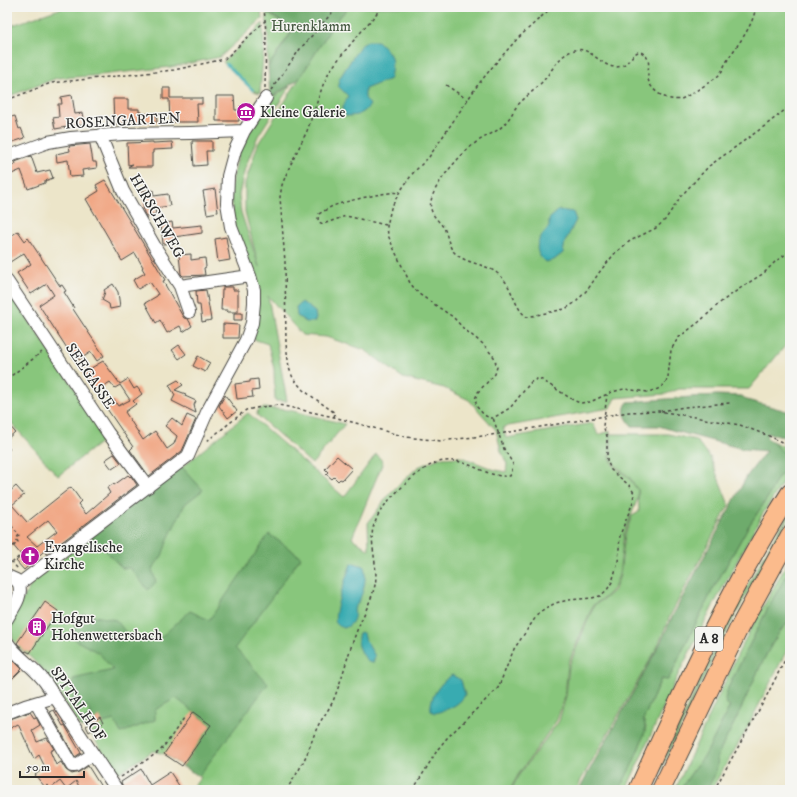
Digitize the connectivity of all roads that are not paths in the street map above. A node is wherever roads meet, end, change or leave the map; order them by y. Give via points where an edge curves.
1 (266, 98) road end
2 (244, 131) junction
3 (100, 135) junction
4 (7, 157) edge
5 (250, 276) junction
6 (7, 281) edge
7 (180, 286) junction
8 (190, 312) dead end
9 (148, 488) junction
10 (790, 493) edge
11 (790, 535) edge
12 (7, 576) edge
13 (23, 582) junction
14 (7, 619) edge
15 (7, 642) edge
16 (55, 697) junction
17 (36, 703) junction
18 (7, 713) edge
19 (93, 754) junction
20 (115, 786) edge
21 (638, 790) edge
22 (661, 790) edge

1 - 2 street
2 - 3 street, ROSENGARTEN
2 - 5 street via 228,176 227,204 231,227
3 - 4 street, ROSENGARTEN via 48,142
3 - 7 street, HIRSCHWEG via 123,191
5 - 7 street
5 - 9 street via 254,303 252,323 246,340 208,410 188,456
6 - 9 street, SEEGASSE via 108,433
7 - 8 street, HIRSCHWEG
9 - 13 street
10 - 21 highway, A 8 via 735,588 697,662
11 - 22 highway, A 8 via 739,628
12 - 13 street
13 - 14 street via 20,596
15 - 16 street, SPITALHOF via 38,673
16 - 17 street
16 - 19 street, SPITALHOF
17 - 18 street
17 - 19 street via 72,766
19 - 20 street, SPITALHOF

